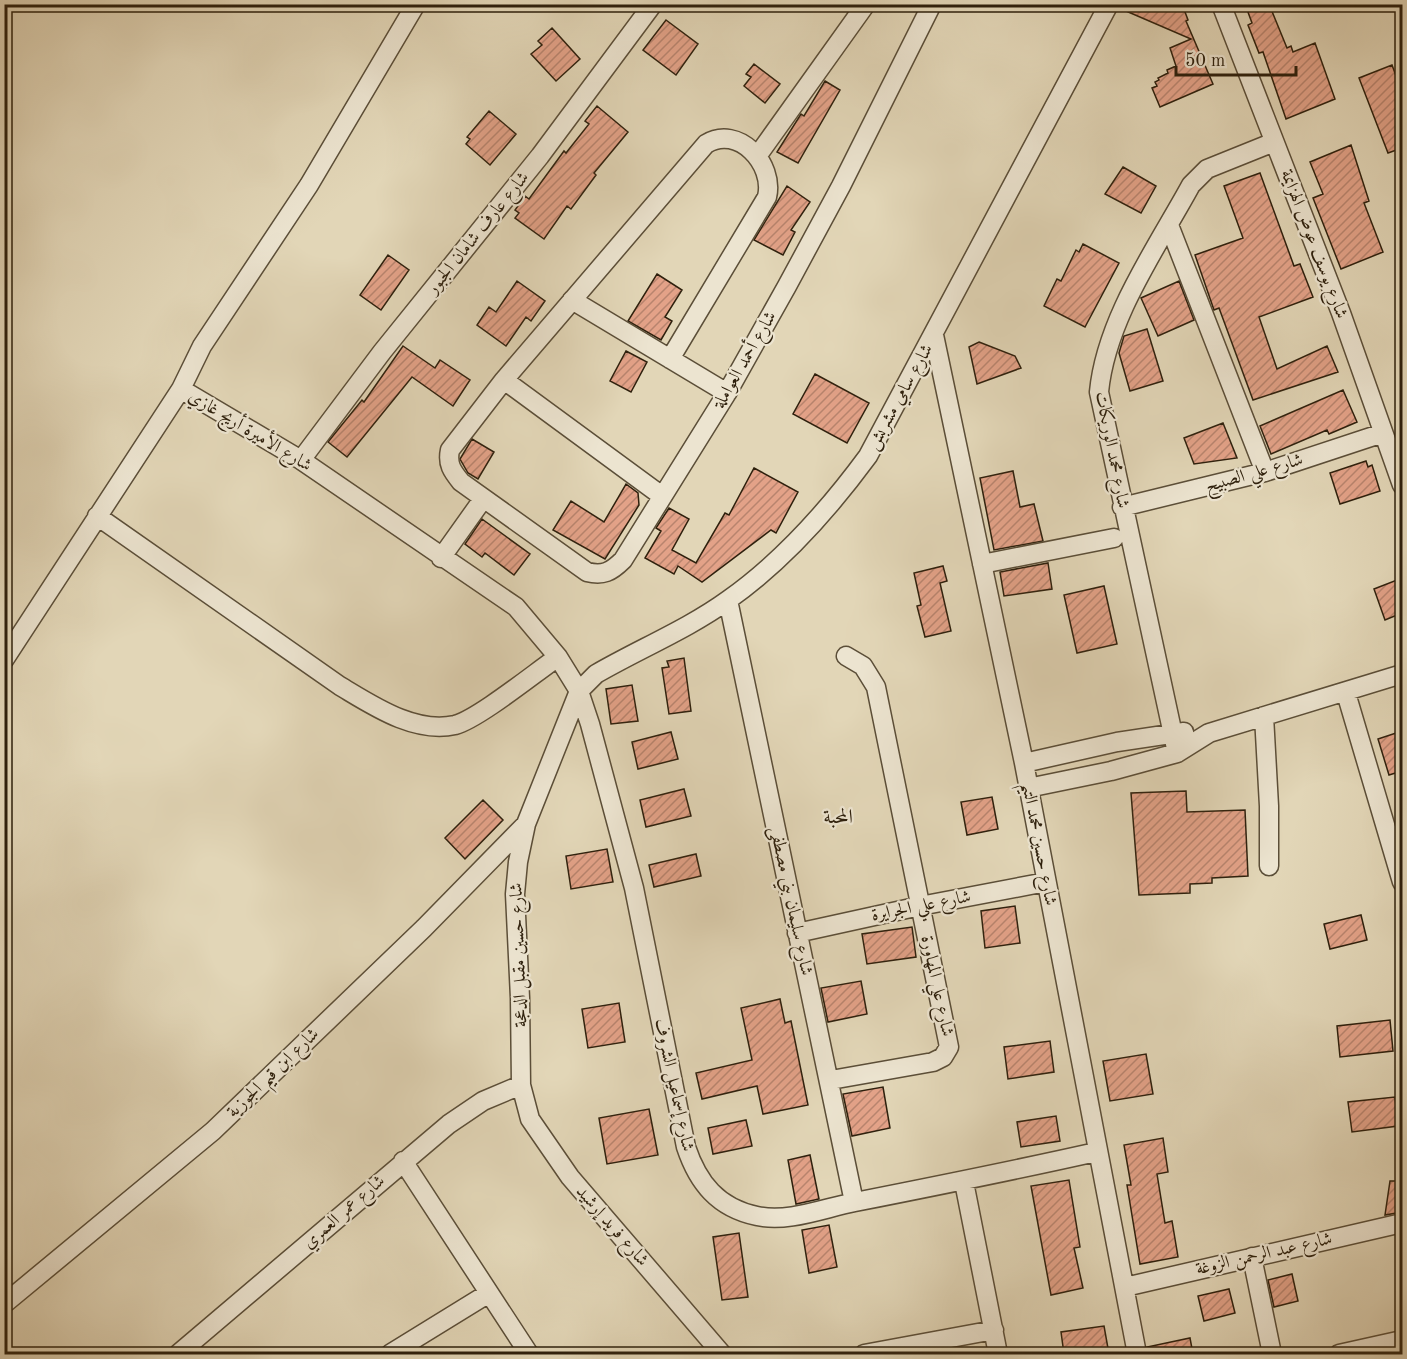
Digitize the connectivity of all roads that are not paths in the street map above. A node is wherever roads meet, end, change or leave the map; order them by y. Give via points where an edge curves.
1 (416, 4) edge
2 (653, 4) edge
3 (866, 4) edge
4 (932, 4) edge
5 (1109, 4) edge
6 (1221, 4) edge
7 (1274, 142) junction
8 (758, 155) junction
9 (1169, 225) junction
10 (572, 300) junction
11 (934, 335) junction
12 (670, 359) junction
13 (504, 380) junction
14 (181, 389) junction
15 (727, 393) junction
16 (1383, 433) junction
17 (301, 460) junction
18 (1265, 472) junction
19 (1402, 485) edge
20 (662, 496) junction
21 (483, 499) junction
22 (1122, 507) junction
23 (97, 516) junction
24 (1114, 538) dead end
25 (441, 558) junction
26 (982, 564) junction
27 (728, 600) junction
28 (846, 656) dead end
29 (558, 657) junction
30 (4, 660) edge
31 (1402, 674) edge
32 (579, 691) junction
33 (1346, 693) junction
34 (1264, 716) junction
35 (1173, 732) junction
36 (1209, 733) junction
37 (1177, 753) junction
38 (1024, 763) junction
39 (1028, 788) junction
40 (526, 824) junction
41 (1269, 866) dead end
42 (1046, 882) junction
43 (1402, 882) edge
44 (920, 906) junction
45 (797, 933) junction
46 (831, 1080) junction
47 (521, 1085) junction
48 (1096, 1152) junction
49 (403, 1161) junction
50 (964, 1182) junction
51 (854, 1202) junction
52 (1402, 1223) edge
53 (1252, 1257) junction
54 (1125, 1287) junction
55 (489, 1293) junction
56 (4, 1304) edge
57 (994, 1330) junction
58 (1402, 1340) edge
59 (200, 1347) edge
60 (178, 1354) edge
61 (390, 1354) edge
62 (528, 1354) edge
63 (722, 1354) edge
64 (864, 1354) edge
65 (998, 1354) edge
66 (1137, 1354) edge
67 (1272, 1354) edge
68 (1339, 1354) edge

1 - 14 street, شارع الأميرة أريج غازي via 309,185 202,346
2 - 17 street, شارع عارف شامان الجبور via 540,156 382,352
3 - 8 street
4 - 15 street, شارع أحمد العواملة via 841,186
5 - 11 street, شارع سامي مشربش
6 - 7 street, شارع يوسف عوض الهزايمة
7 - 9 street, شارع محمد الوريكات via 1208,169 1191,185
7 - 16 street, شارع يوسف عوض الهزايمة
8 - 10 street, شارع أحمد العواملة via 725,139 706,144
8 - 12 street via 768,178 767,197
9 - 18 street
9 - 22 street, شارع محمد الوريكات via 1115,326 1101,363 1099,392
10 - 12 street
10 - 13 street, شارع أحمد العواملة
11 - 26 street, شارع حسين محمد التيم
11 - 27 street, شارع سامي مشربش via 868,456 838,496 770,565
12 - 15 street
13 - 20 street
13 - 21 street, شارع أحمد العواملة via 457,438 447,460 461,482
14 - 17 street, شارع الأميرة أريج غازي
14 - 23 street
15 - 20 street, شارع أحمد العواملة
16 - 18 street, شارع علي الصبيح
16 - 19 street, شارع يوسف عوض الهزايمة
17 - 25 street, شارع الأميرة أريج غازي
18 - 22 street, شارع علي الصبيح
20 - 21 street, شارع أحمد العواملة via 623,560 602,574 587,572
21 - 25 street
22 - 35 street, شارع محمد الوريكات
23 - 29 street via 340,686 404,720 455,725
23 - 30 street
24 - 26 street
25 - 29 street, شارع الأميرة أريج غازي via 516,607
26 - 38 street, شارع حسين محمد التيم
27 - 32 street, شارع سامي مشربش via 596,674
27 - 45 street, شارع سليمان بني مصطفى
28 - 44 street via 870,673 876,687
29 - 32 street, شارع الأميرة أريج غازي
31 - 33 street
32 - 40 street, شارع حسين مقبل الدعجة
32 - 51 street, شارع إسماعيل الشروف via 634,888 684,1136 699,1178 716,1198 759,1217 789,1217
33 - 34 street
33 - 43 street
34 - 36 street
34 - 41 street
35 - 36 street
35 - 37 street, شارع محمد الوريكات
35 - 38 street
36 - 37 street
37 - 39 street
38 - 39 street, شارع حسين محمد التيم
39 - 42 street, شارع حسين محمد التيم
40 - 47 street, شارع حسين مقبل الدعجة via 514,894
40 - 56 street, شارع ابن قيم الجوزية via 213,1131
42 - 44 street, شارع علي الجرايرة
42 - 48 street, شارع حسين محمد التيم
44 - 45 street, شارع علي الجرايرة
44 - 46 street, شارع علي المهاورة via 949,1038 948,1052 933,1062
45 - 46 street, شارع سليمان بني مصطفى
46 - 51 street, شارع سليمان بني مصطفى
47 - 49 street, شارع عمر العمري via 465,1112
47 - 63 street, شارع فريد إرشيد via 530,1119 570,1177
48 - 50 street, شارع إسماعيل الشروف
48 - 54 street, شارع حسين محمد التيم
49 - 55 street
49 - 59 street, شارع عمر العمري
50 - 51 street, شارع إسماعيل الشروف
50 - 57 street
52 - 53 street, شارع عبد الرحمن الزوغة
53 - 54 street, شارع عبد الرحمن الزوغة
53 - 67 street
54 - 66 street, شارع حسين محمد التيم
55 - 61 street
55 - 62 street
57 - 64 street
57 - 65 street
58 - 68 street
59 - 60 street, شارع عمر العمري

